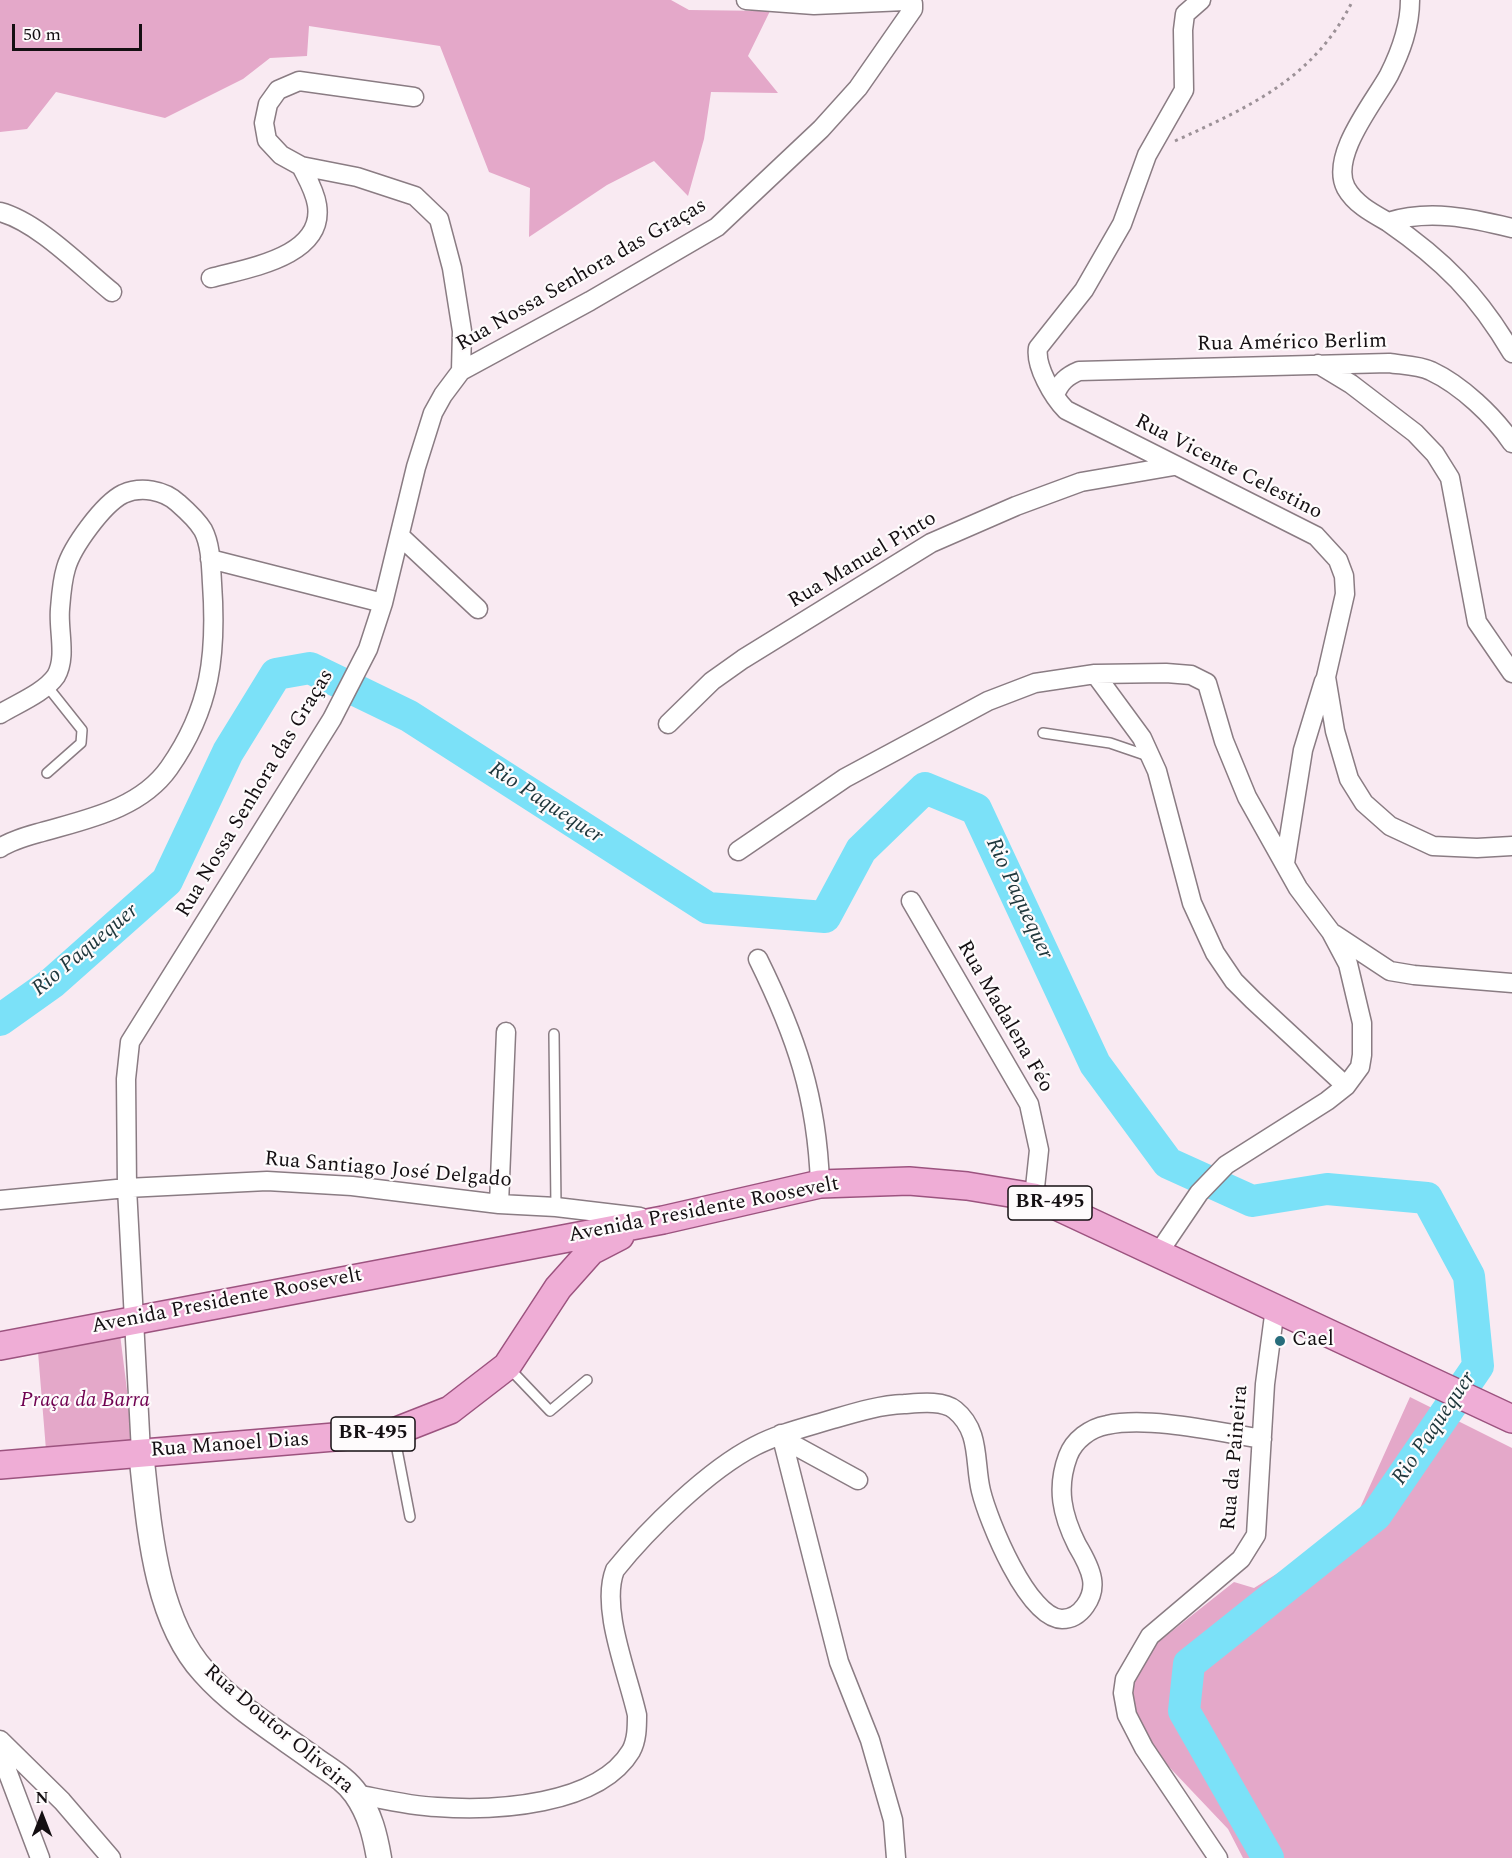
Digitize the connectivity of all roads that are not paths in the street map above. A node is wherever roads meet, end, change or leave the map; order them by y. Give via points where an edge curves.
1 (746, 0) edge
2 (1201, 0) edge
3 (1410, 0) edge
4 (414, 97) dead end
5 (300, 166) junction
6 (0, 212) edge
7 (1388, 222) junction
8 (1512, 228) edge
9 (211, 278) dead end
10 (112, 292) dead end
11 (1512, 352) edge
12 (1317, 363) junction
13 (461, 371) junction
14 (1055, 395) junction
15 (1512, 443) edge
16 (1174, 466) junction
17 (400, 536) junction
18 (210, 559) junction
19 (383, 603) junction
20 (478, 609) dead end
21 (1512, 673) edge
22 (1095, 674) junction
23 (1326, 677) junction
24 (47, 686) junction
25 (0, 714) edge
26 (668, 724) dead end
27 (1043, 733) dead end
28 (1150, 757) junction
29 (47, 773) dead end
30 (1512, 846) edge
31 (0, 848) edge
32 (738, 851) dead end
33 (1285, 863) junction
34 (911, 901) dead end
35 (1331, 932) junction
36 (758, 959) dead end
37 (1512, 983) edge
38 (506, 1032) dead end
39 (554, 1034) dead end
40 (1346, 1086) junction
41 (820, 1184) junction
42 (127, 1188) junction
43 (1034, 1197) junction
44 (0, 1200) edge
45 (499, 1204) junction
46 (556, 1207) junction
47 (663, 1220) junction
48 (531, 1244) junction
49 (1159, 1252) junction
50 (558, 1288) junction
51 (1275, 1308) junction
52 (133, 1320) junction
53 (0, 1346) edge
54 (507, 1366) junction
55 (587, 1380) dead end
56 (1512, 1419) edge
57 (394, 1432) junction
58 (782, 1437) junction
59 (1262, 1438) junction
60 (141, 1452) junction
61 (0, 1465) edge
62 (858, 1480) dead end
63 (410, 1517) dead end
64 (0, 1740) edge
65 (0, 1752) edge
66 (356, 1794) junction
67 (40, 1858) edge
68 (111, 1858) edge
69 (379, 1858) edge
70 (896, 1858) edge
71 (1218, 1858) edge

1 - 13 street, Rua Nossa Senhora das Graças via 814,5 905,1 913,4 913,9 858,88 821,129 717,227
2 - 14 street, Rua Vicente Celestino via 1185,14 1184,90 1147,155 1122,224 1084,290 1038,348 1036,357
3 - 7 street via 1403,44 1389,75 1352,134 1343,165 1345,187 1363,208
4 - 5 street via 299,81 278,90 268,104 264,123 267,140 281,155
5 - 9 street via 317,206 316,224 306,240 289,255
5 - 13 street via 357,177 415,196 439,219 462,331
6 - 10 street via 12,215 44,236
7 - 8 street via 1410,215 1439,215
7 - 11 street via 1446,266 1489,314
12 - 14 street, Rua Américo Berlim via 1079,371 1068,376
12 - 15 street, Rua Américo Berlim via 1389,363 1430,370 1503,429
12 - 21 street via 1415,433 1435,454 1450,478 1477,622
13 - 17 street, Rua Nossa Senhora das Graças via 433,413
14 - 16 street, Rua Vicente Celestino via 1066,410
16 - 23 street, Rua Vicente Celestino via 1316,536 1338,560 1345,594
16 - 26 street, Rua Manuel Pinto via 1081,482 931,543 743,659 712,681
17 - 19 street, Rua Nossa Senhora das Graças
17 - 20 street
18 - 19 street
18 - 24 street via 203,530 170,496 151,490 136,491 110,503 84,535 66,567 60,609 61,662
18 - 31 street via 215,646 210,678 206,695 169,769 134,801
19 - 42 street, Rua Nossa Senhora das Graças via 368,649 332,719 130,1042 126,1079
22 - 28 street via 1121,706
22 - 32 street via 1035,684 988,701 845,777
22 - 33 street via 1191,675 1207,683 1224,741 1247,797
23 - 30 street, Rua Vicente Celestino via 1335,731 1349,779 1364,803 1390,826 1433,846
23 - 33 street, Rua Vicente Celestino via 1303,750
24 - 25 street
24 - 29 lane via 84,736
27 - 28 lane via 1110,743
28 - 40 street via 1192,903 1215,953 1234,981
33 - 35 street via 1298,888
34 - 43 street, Rua Madalena Féo via 1029,1104 1039,1150
35 - 37 street via 1390,971
35 - 40 street via 1348,964 1362,1023 1360,1067
36 - 41 street via 794,1037 810,1093 818,1137
38 - 45 street
39 - 46 lane
40 - 49 street via 1239,1155 1216,1175
41 - 43 main road, Avenida Presidente Roosevelt / BR-495 via 909,1181
41 - 47 main road, Avenida Presidente Roosevelt / BR-495
42 - 44 street, Rua Santiago José Delgado
42 - 45 street, Rua Santiago José Delgado via 267,1181 352,1186
42 - 52 street, Rua Nossa Senhora das Graças
43 - 49 main road, Avenida Presidente Roosevelt / BR-495
45 - 46 street, Rua Santiago José Delgado
46 - 47 street, Rua Santiago José Delgado
47 - 48 main road, Avenida Presidente Roosevelt / BR-495
47 - 50 main road, Rua Manoel Dias / BR-495 via 591,1251
48 - 50 main road via 566,1251 567,1268
48 - 52 main road, Avenida Presidente Roosevelt / BR-495
49 - 51 main road, Avenida Presidente Roosevelt / BR-495
50 - 54 main road, Rua Manoel Dias / BR-495
51 - 56 main road, Avenida Presidente Roosevelt / BR-495
51 - 59 street, Rua da Paineira
52 - 53 main road, Avenida Presidente Roosevelt / BR-495
52 - 60 street, Rua Doutor Oliveira
54 - 55 lane via 550,1412
54 - 57 main road, Rua Manoel Dias / BR-495 via 450,1410
57 - 60 main road, Rua Manoel Dias / BR-495
57 - 63 lane
58 - 59 street via 886,1405 929,1402 953,1407 974,1437 981,1490 999,1542 1028,1593 1052,1617 1061,1619 1084,1609 1091,1593 1092,1579 1071,1532 1060,1493 1062,1471 1071,1448 1082,1436 1105,1425 1128,1422
58 - 62 street
58 - 66 street via 753,1447 726,1464 672,1509 615,1569 610,1602 637,1715 637,1733 631,1750 606,1778 549,1800 494,1807 436,1808
58 - 70 street via 839,1662 870,1740 893,1820
59 - 71 street, Rua da Paineira via 1256,1535 1240,1559 1150,1636 1125,1679 1123,1693 1126,1715 1144,1748
60 - 61 main road, Rua Manoel Dias / BR-495
60 - 66 main road, Rua Doutor Oliveira via 154,1554 163,1589 185,1643 203,1672 258,1718 342,1778
64 - 68 street via 62,1801
65 - 67 street
66 - 69 main road, Rua Doutor Oliveira via 369,1816

